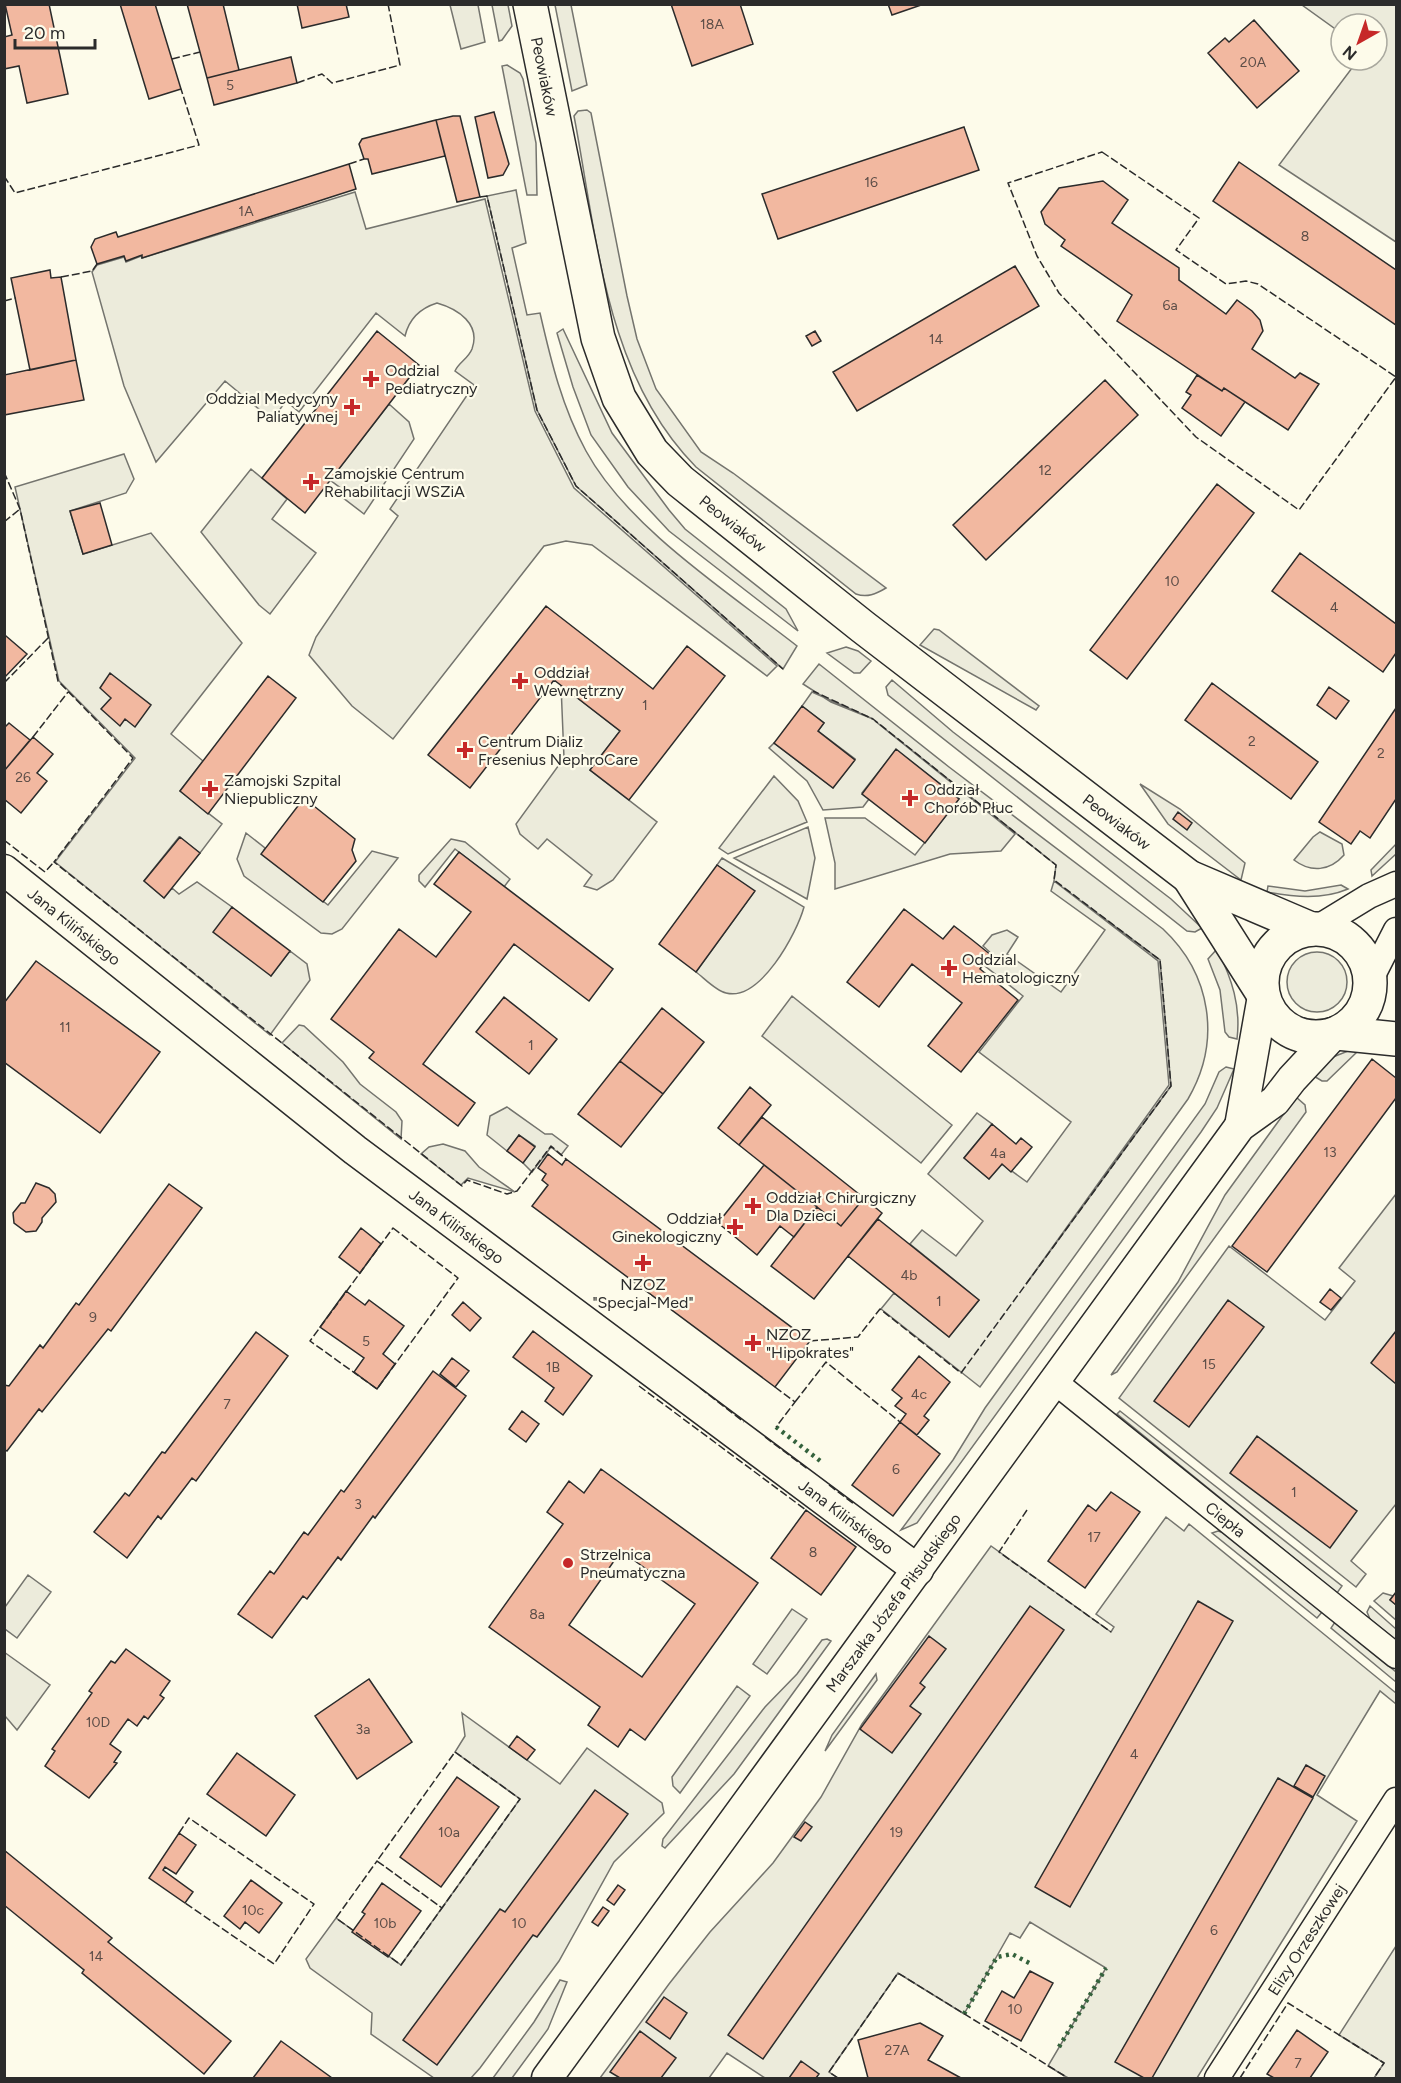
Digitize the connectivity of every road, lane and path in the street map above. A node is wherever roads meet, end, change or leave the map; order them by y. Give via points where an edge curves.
1 (530, 4) edge
2 (4, 870) edge
3 (1189, 877) junction
4 (1396, 884) edge
5 (1313, 929) junction
6 (1396, 930) edge
7 (1370, 983) junction
8 (1263, 994) junction
9 (1335, 1034) junction
10 (1396, 1034) edge
11 (1396, 1039) edge
12 (1240, 1126) junction
13 (1055, 1382) junction
14 (918, 1570) junction
15 (1396, 1656) edge
16 (1396, 1800) edge
17 (547, 2079) edge
18 (1217, 2079) edge

1 - 3 main road, Peowiaków via 598,338 619,398 652,452 680,481 863,627
2 - 14 street, Jana Kilińskiego via 356,1150
3 - 5 main road, Peowiaków
3 - 8 main road, Peowiaków
4 - 5 street
5 - 7 main road via 1327,930 1348,940 1364,958
5 - 8 main road via 1277,945 1264,967
6 - 7 street
7 - 9 main road via 1360,1013 1348,1027
7 - 10 main road
8 - 9 main road via 1275,1019 1295,1034
8 - 12 street, Marszałka Józefa Piłsudskiego
9 - 11 main road
9 - 12 street, Marszałka Józefa Piłsudskiego via 1275,1101
12 - 13 street, Marszałka Józefa Piłsudskiego
13 - 14 street, Marszałka Józefa Piłsudskiego
13 - 15 street, Ciepła
14 - 17 street, Marszałka Józefa Piłsudskiego
16 - 18 street, Elizy Orzeszkowej

